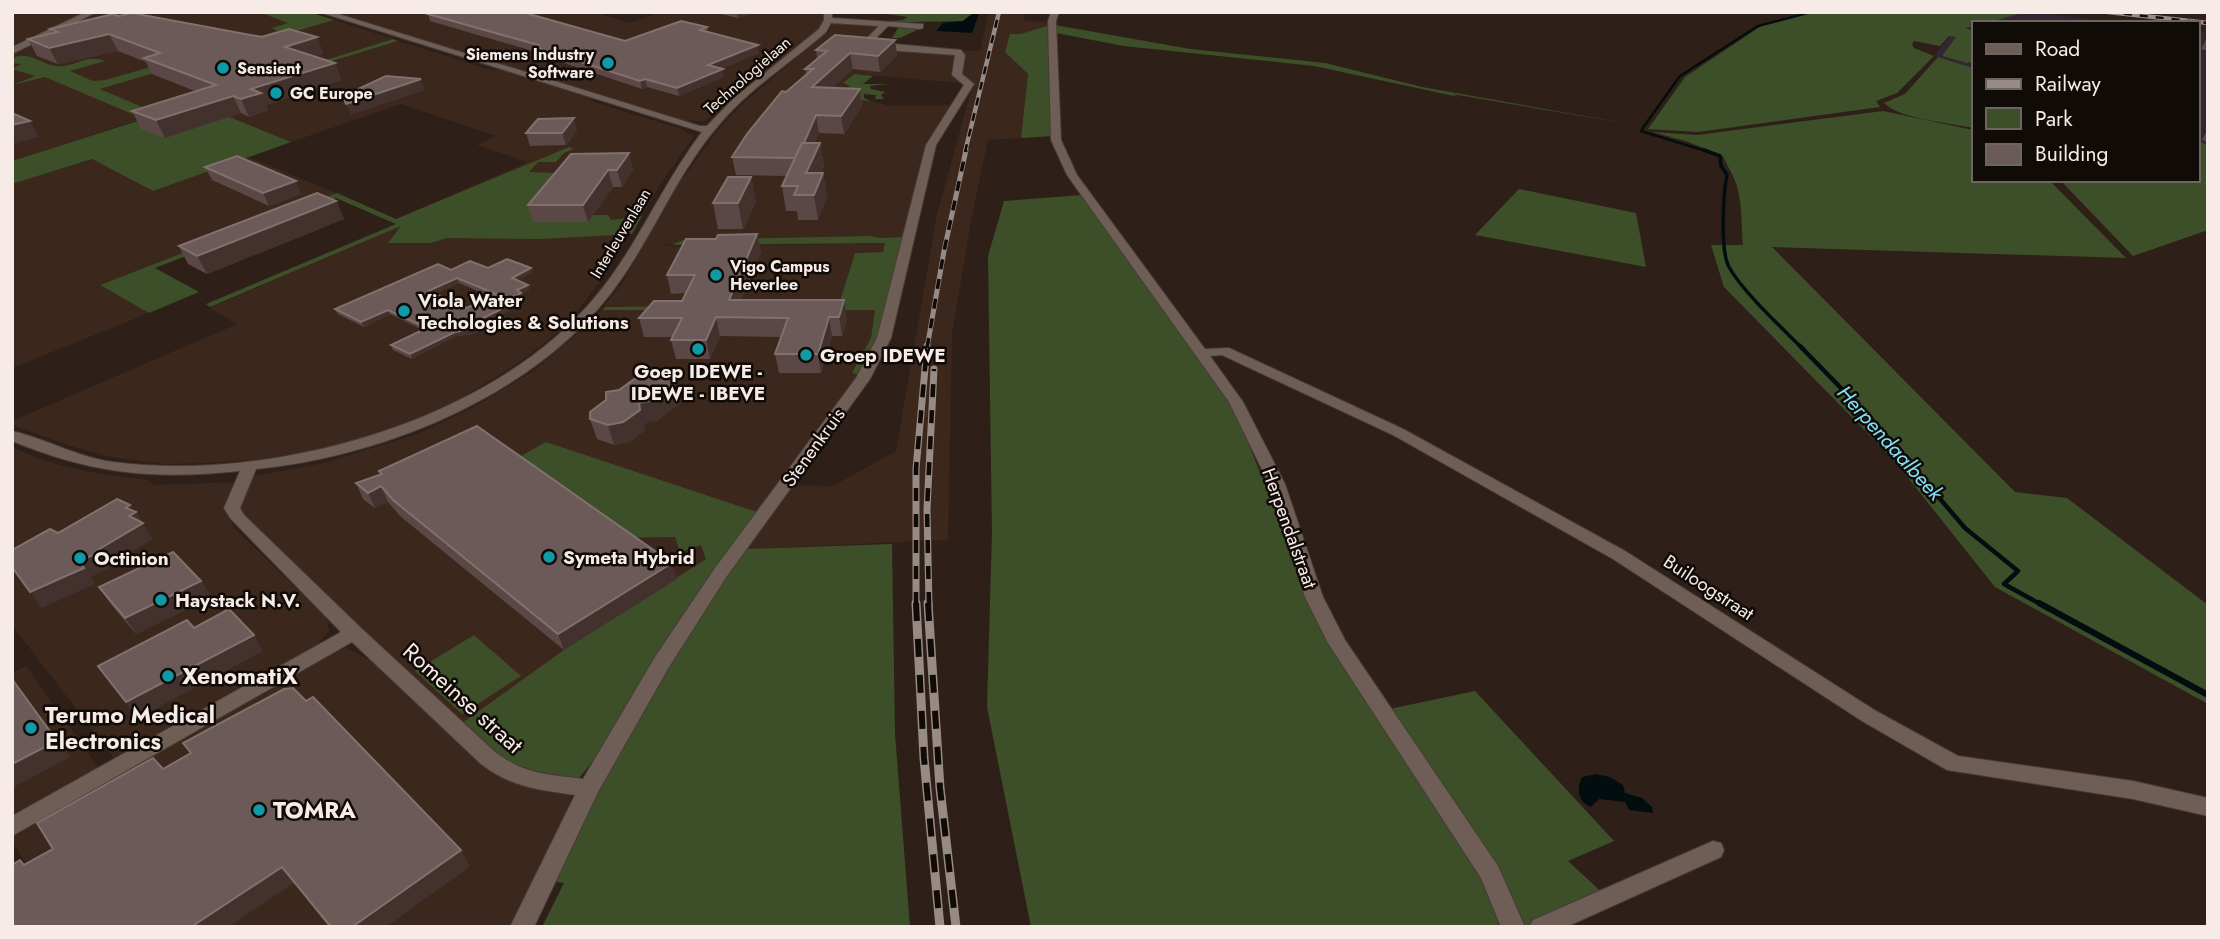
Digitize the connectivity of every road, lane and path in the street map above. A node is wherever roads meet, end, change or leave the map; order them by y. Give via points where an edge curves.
1 (93, 12) edge
2 (323, 12) edge
3 (1055, 12) edge
4 (828, 16) edge
5 (885, 25) junction
6 (920, 26) dead end
7 (12, 51) edge
8 (710, 129) junction
9 (1203, 353) junction
10 (12, 435) edge
11 (250, 466) junction
12 (354, 634) junction
13 (589, 788) junction
14 (2208, 807) edge
15 (12, 827) edge
16 (1713, 850) dead end
17 (522, 927) edge
18 (1513, 927) edge
19 (1541, 927) edge

1 - 7 street
2 - 8 street
3 - 9 street, Herpendalstraat via 1056,140 1072,175 1099,215
4 - 5 street
4 - 8 street, Technologielaan via 814,38
5 - 6 street
5 - 13 street, Stenenkruis via 866,43 958,52 957,75 969,84 931,145 884,338 863,379 721,572 669,651
8 - 11 street, Interleuvenlaan via 584,318 524,368 412,427 326,453
9 - 14 street, Builoogstraat via 1224,351 1398,432 1667,583 1869,716 1954,764 2133,790
9 - 18 street, Herpendalstraat via 1236,402 1278,484 1314,597 1337,643 1490,873
10 - 11 street, Interleuvenlaan via 102,465 157,470
11 - 12 street, Romeinse straat via 232,508
12 - 13 street, Romeinse straat via 509,774
12 - 15 street
13 - 17 street, Stenenkruis
16 - 19 street

